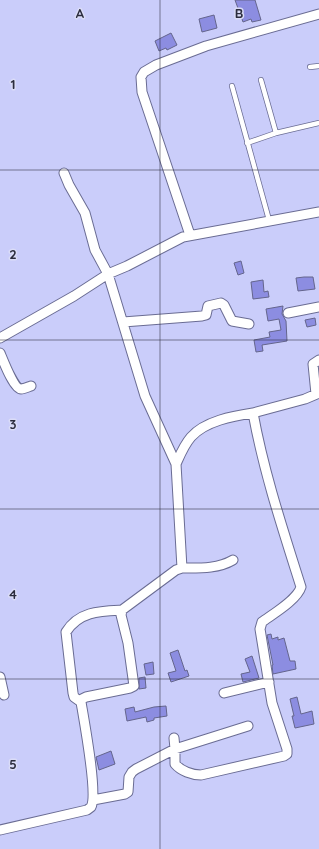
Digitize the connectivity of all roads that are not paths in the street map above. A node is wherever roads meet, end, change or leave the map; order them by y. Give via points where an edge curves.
1 (319, 14) edge
2 (319, 66) edge
3 (310, 67) dead end
4 (261, 80) dead end
5 (232, 86) dead end
6 (319, 123) edge
7 (276, 133) junction
8 (247, 143) junction
9 (64, 173) dead end
10 (319, 215) edge
11 (270, 220) junction
12 (190, 235) junction
13 (108, 274) junction
14 (319, 307) edge
15 (288, 313) dead end
16 (123, 322) junction
17 (249, 324) dead end
18 (0, 338) edge
19 (0, 353) edge
20 (319, 360) edge
21 (31, 386) dead end
22 (318, 393) edge
23 (254, 414) junction
24 (176, 464) junction
25 (233, 560) dead end
26 (182, 568) junction
27 (122, 610) junction
28 (0, 677) edge
29 (269, 682) junction
30 (224, 693) dead end
31 (4, 695) dead end
32 (81, 702) junction
33 (248, 726) dead end
34 (174, 738) dead end
35 (175, 749) junction
36 (93, 800) junction
37 (0, 830) edge

1 - 12 street via 200,48 156,65 144,72 141,77 142,92
2 - 3 lane
4 - 7 lane
5 - 8 lane
6 - 7 lane
7 - 8 lane
8 - 11 lane
9 - 13 street via 85,214 95,250
10 - 11 street
11 - 12 street
12 - 13 street
13 - 16 street
13 - 18 street
14 - 15 street
16 - 17 street via 202,316 206,315 208,306 221,303 232,321
16 - 24 street via 145,396
19 - 21 street via 18,388
20 - 22 street via 313,364
22 - 23 street
23 - 24 street via 217,421 197,432 183,449
23 - 29 street via 260,447 302,587 295,597 260,625
24 - 26 street
25 - 26 street via 215,567
26 - 27 street
27 - 32 street via 134,686 86,697
27 - 32 street via 90,613 78,619 66,632 73,693
28 - 31 street
29 - 30 street
29 - 35 street via 272,703 287,754 192,775 175,764
32 - 36 street via 92,773
33 - 35 street
34 - 35 street
35 - 36 street via 132,772 128,780 128,792 125,794
36 - 37 street via 87,810

